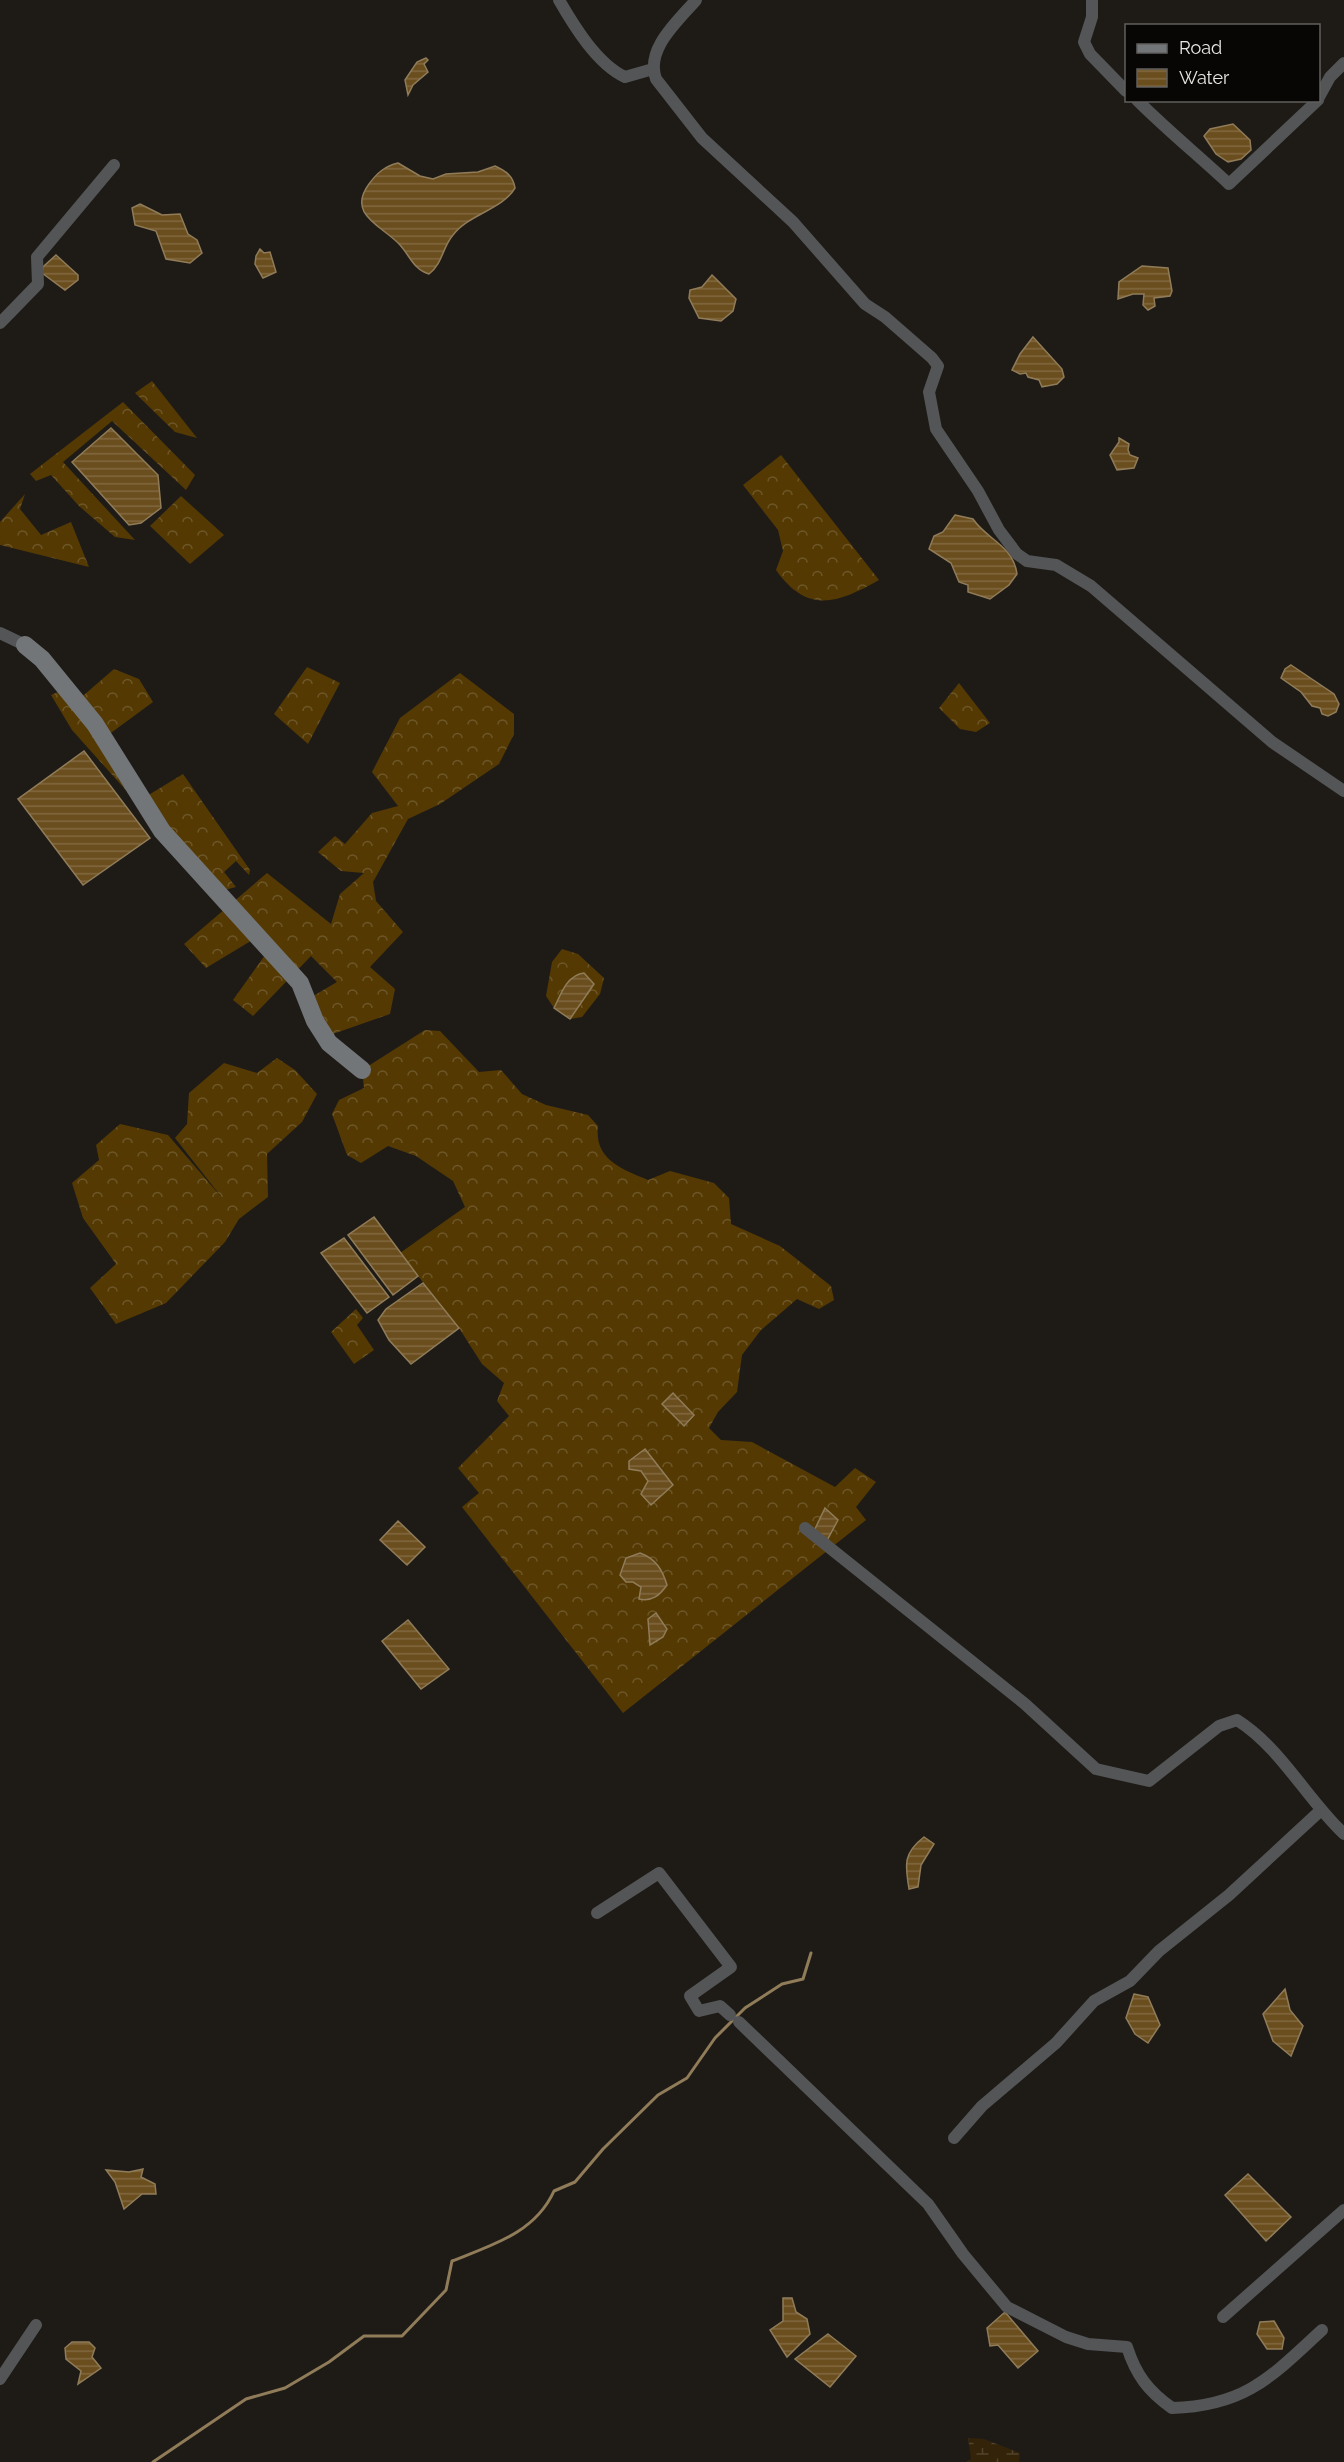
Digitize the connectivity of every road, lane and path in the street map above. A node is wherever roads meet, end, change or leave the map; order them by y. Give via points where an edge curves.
1 (559, 0) edge
2 (696, 0) edge
3 (1092, 0) edge
4 (1344, 63) edge
5 (653, 69) junction
6 (1125, 90) edge
7 (1320, 96) edge
8 (1139, 102) edge
9 (1316, 102) edge
10 (114, 165) dead end
11 (0, 323) edge
12 (0, 633) edge
13 (25, 645) joint
14 (1344, 791) edge
15 (362, 1070) dead end
16 (805, 1528) dead end
17 (1320, 1811) junction
18 (1344, 1834) edge
19 (597, 1913) dead end
20 (954, 2138) dead end
21 (1344, 2210) edge
22 (1224, 2317) dead end
23 (36, 2325) dead end
24 (1322, 2330) dead end
25 (0, 2379) edge

1 - 5 street via 579,36 614,72 625,77
2 - 5 street via 659,47
3 - 6 street via 1084,42 1095,61
4 - 7 street via 1330,76
5 - 14 street via 656,79 702,138 793,222 865,304 932,358 938,366 929,392 936,429 1017,554 1027,561 1056,566 1091,586 1272,742
8 - 9 street via 1229,184
10 - 11 street via 37,257 38,284
12 - 13 street
13 - 15 street via 42,659 95,724 162,831 300,982 315,1021 329,1042
16 - 17 street via 1025,1704 1096,1769 1149,1781 1219,1726 1237,1720 1259,1734
17 - 18 street
17 - 20 street via 1229,1895 1159,1951 1130,1981 1094,2001 1048,2050 982,2106
19 - 24 street via 659,1873 731,1967 690,1996 699,2011 720,2006 928,2204 1007,2307 1066,2337 1088,2344 1127,2347 1135,2372 1153,2395 1172,2408 1213,2403 1259,2386
21 - 22 street
23 - 25 street

